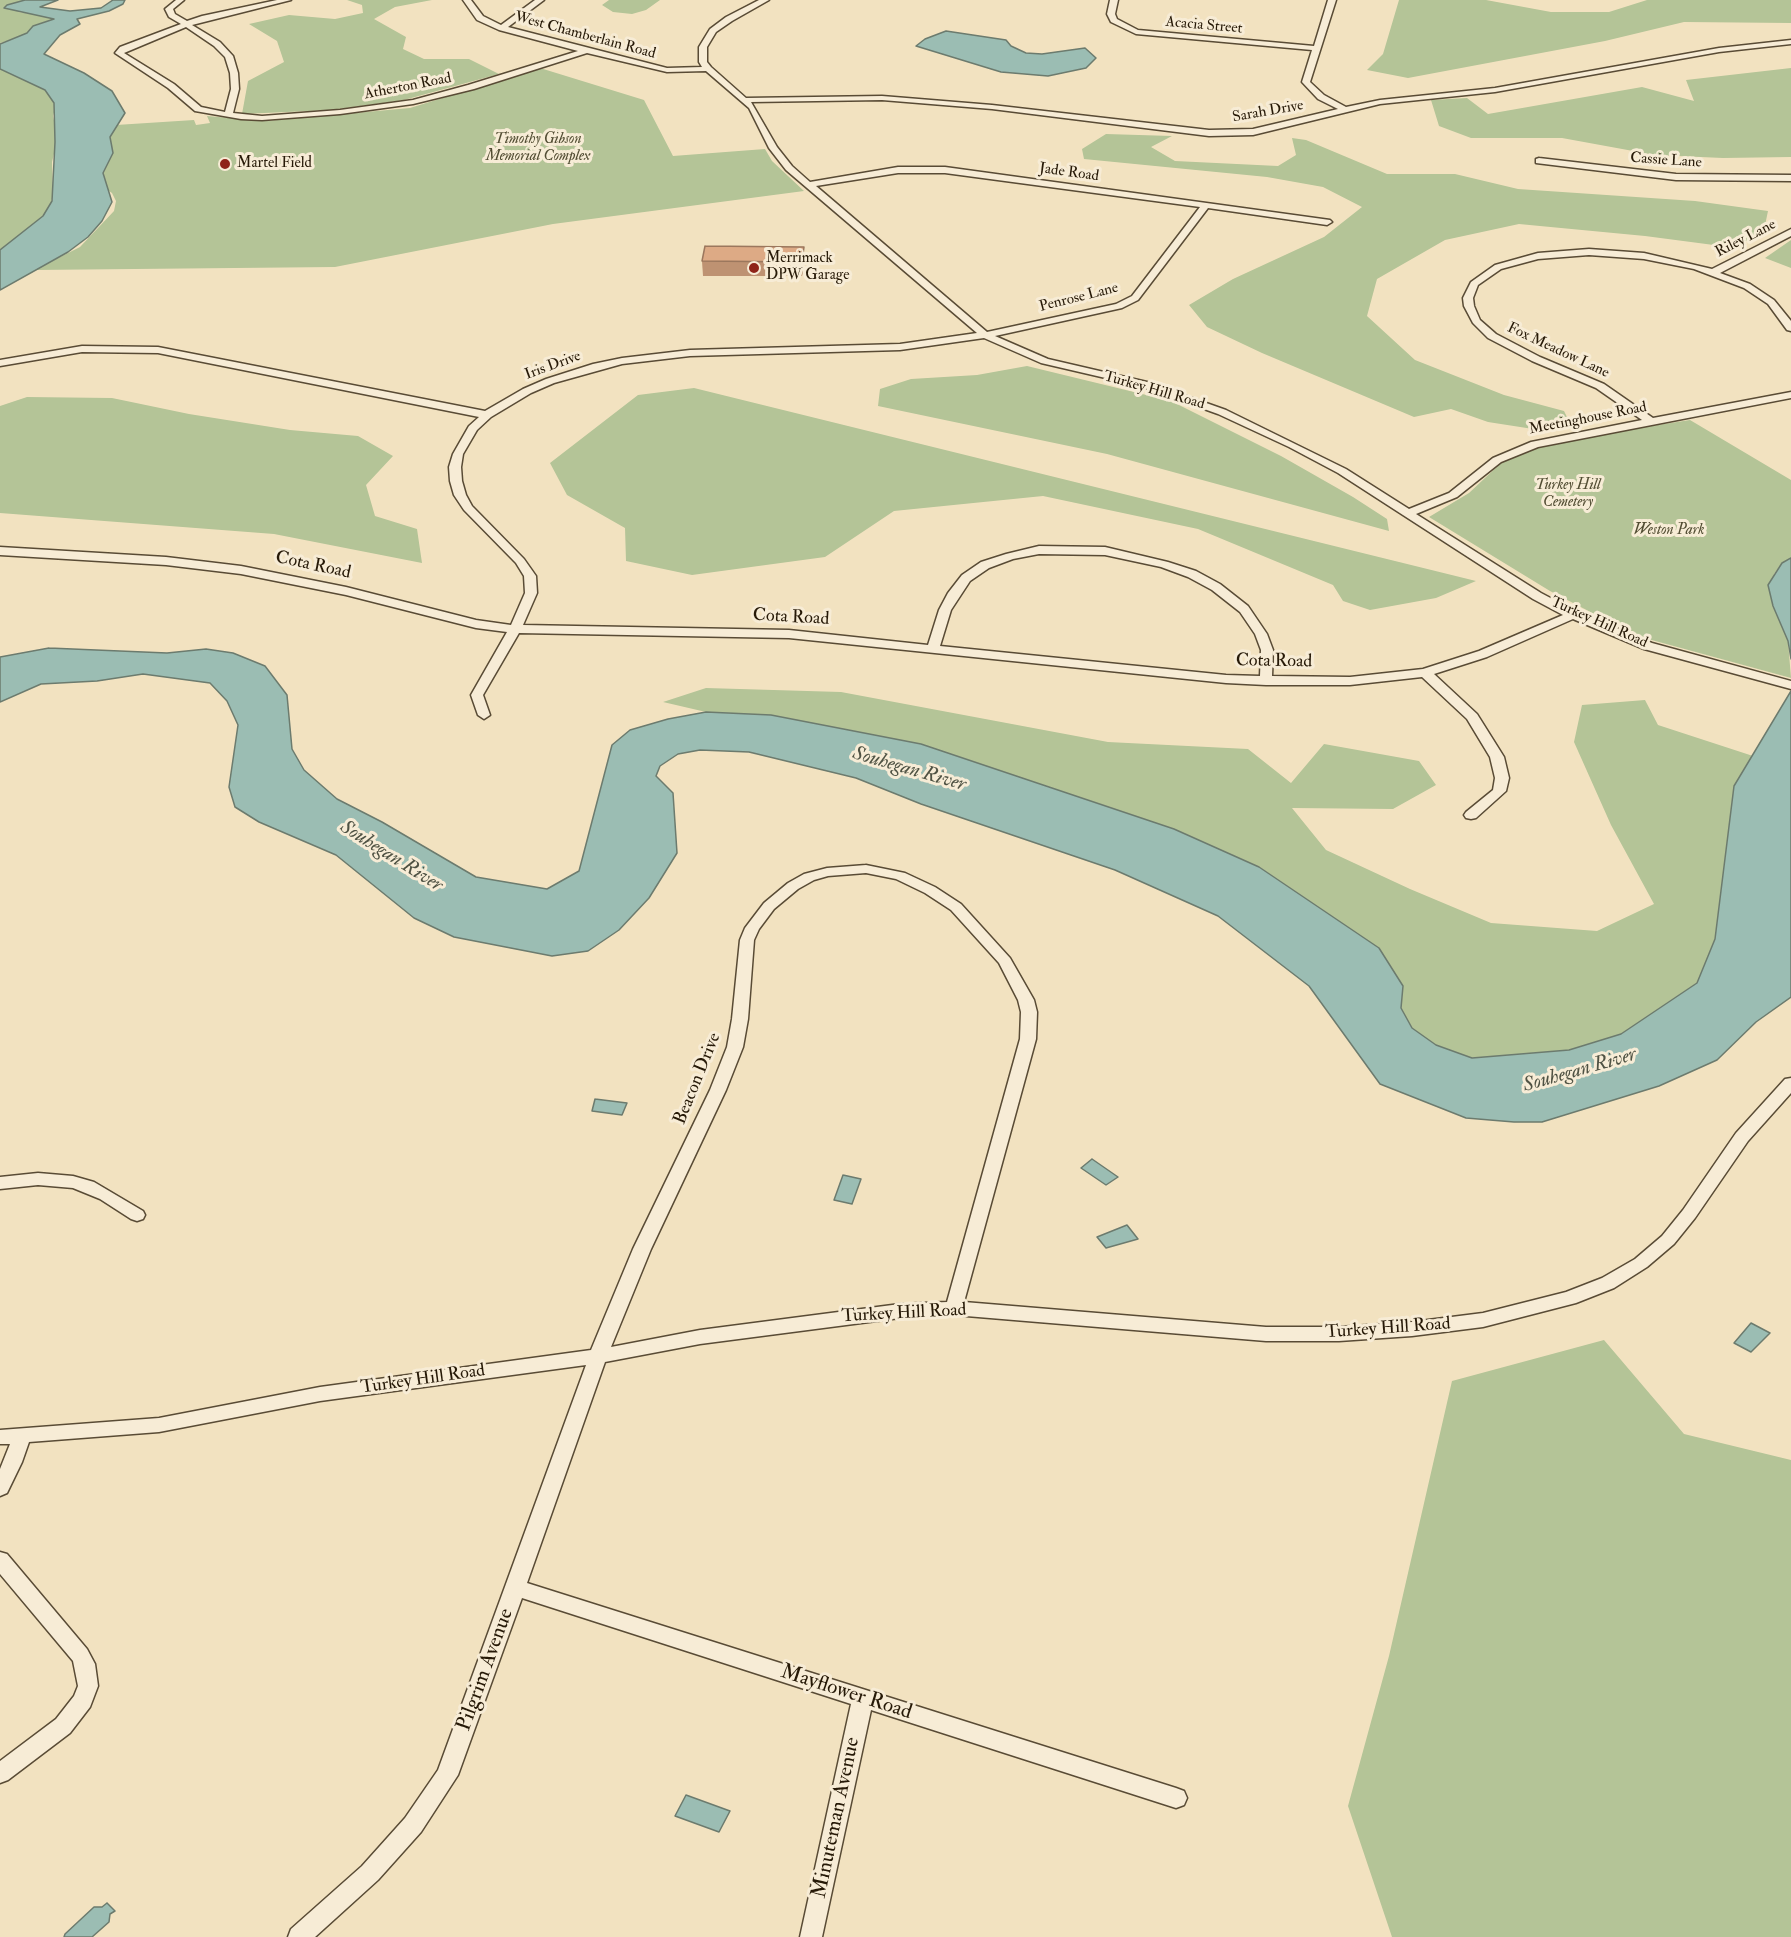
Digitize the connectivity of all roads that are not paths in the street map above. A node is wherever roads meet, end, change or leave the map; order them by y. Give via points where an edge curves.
1 (180, 0) edge
2 (287, 0) edge
3 (466, 0) edge
4 (540, 0) edge
5 (765, 0) edge
6 (1114, 0) edge
7 (1332, 0) edge
8 (183, 24) junction
9 (502, 28) junction
10 (1791, 42) edge
11 (1315, 48) junction
12 (588, 50) junction
13 (708, 69) junction
14 (746, 100) junction
15 (1345, 110) junction
16 (228, 115) junction
17 (1539, 161) dead end
18 (1788, 178) edge
19 (807, 185) junction
20 (1791, 186) edge
21 (1206, 205) junction
22 (1327, 222) dead end
23 (1791, 232) edge
24 (1714, 272) junction
25 (1791, 328) edge
26 (985, 335) junction
27 (0, 363) edge
28 (1791, 395) edge
29 (487, 415) junction
30 (1652, 422) junction
31 (1408, 513) junction
32 (0, 551) edge
33 (1573, 615) junction
34 (515, 629) junction
35 (933, 648) junction
36 (1425, 674) junction
37 (1266, 681) junction
38 (1791, 685) edge
39 (484, 715) dead end
40 (1471, 815) dead end
41 (1791, 1083) edge
42 (0, 1183) edge
43 (137, 1215) dead end
44 (954, 1308) junction
45 (598, 1356) junction
46 (22, 1435) junction
47 (0, 1437) edge
48 (0, 1488) edge
49 (0, 1560) edge
50 (515, 1588) junction
51 (862, 1698) junction
52 (0, 1773) edge
53 (1176, 1798) dead end
54 (299, 1937) edge
55 (811, 1937) edge

1 - 8 street via 170,9
2 - 8 street
3 - 9 street, West Chamberlain Road via 480,18
4 - 9 street
5 - 13 street via 713,31 704,47 703,62
6 - 11 street, Acacia Street via 1114,20 1136,32
7 - 11 street
8 - 16 street via 229,56 235,89
8 - 16 street, Atherton Road via 119,53 171,86 193,107
9 - 12 street, West Chamberlain Road
10 - 15 street, Sarah Drive
11 - 15 street via 1306,82 1321,97
12 - 13 street, West Chamberlain Road via 657,69
12 - 16 street, Atherton Road via 413,102 303,116
13 - 14 street, Turkey Hill Road
14 - 15 street, Sarah Drive via 882,98 1209,133 1253,132
14 - 19 street, Turkey Hill Road via 758,114 783,162
17 - 18 street, Cassie Lane via 1654,176
18 - 20 street
19 - 21 street, Jade Road via 922,169
19 - 26 street, Turkey Hill Road
21 - 22 street, Jade Road
21 - 26 street, Penrose Lane via 1135,298 1119,306
23 - 24 street, Riley Lane
24 - 25 street, Fox Meadow Lane via 1760,294
24 - 30 street, Fox Meadow Lane via 1644,256 1563,253 1498,267 1480,278 1470,291 1472,313 1492,336 1600,386
26 - 29 street, Iris Drive via 900,347 690,353 622,361 550,381
26 - 31 street, Turkey Hill Road via 1045,361 1143,384 1222,412 1303,450
27 - 29 street via 82,349 158,350
28 - 30 street, Meetinghouse Road
29 - 34 street, Iris Drive via 473,428 458,454 456,481 468,508 530,576 531,593
30 - 31 street, Meetinghouse Road via 1524,447 1497,460 1453,495
31 - 33 street, Turkey Hill Road
32 - 34 street, Cota Road via 241,570 346,591 476,624
33 - 36 street, Cota Road
33 - 38 street, Turkey Hill Road via 1648,646
34 - 35 street, Cota Road via 789,634
34 - 39 street, Iris Drive via 477,695
35 - 37 street, Cota Road
35 - 37 street via 954,593 966,578 985,565 1040,550 1105,552 1192,574 1244,609 1262,633 1267,650
36 - 37 street, Cota Road via 1350,681
36 - 40 street via 1472,717 1497,757 1502,778 1499,791
41 - 44 street, Turkey Hill Road via 1742,1137 1668,1240 1608,1283 1528,1310 1412,1329 1266,1334
42 - 43 street via 38,1179 80,1184
44 - 45 street, Turkey Hill Road via 876,1313 724,1333
44 - 45 street, Beacon Drive via 1028,1039 1029,1012 1005,962 977,928 944,898 900,876 846,869 793,886 769,906 752,928 744,953 735,1047 642,1249
45 - 46 street, Turkey Hill Road via 320,1394 159,1425
45 - 50 street, Pilgrim Avenue
46 - 47 street, Turkey Hill Road
46 - 48 street
49 - 52 street via 80,1654 88,1686 83,1701 63,1726
50 - 51 street, Mayflower Road
50 - 54 street, Pilgrim Avenue via 447,1774 413,1825 370,1873
51 - 53 street, Mayflower Road
51 - 55 street, Minuteman Avenue

